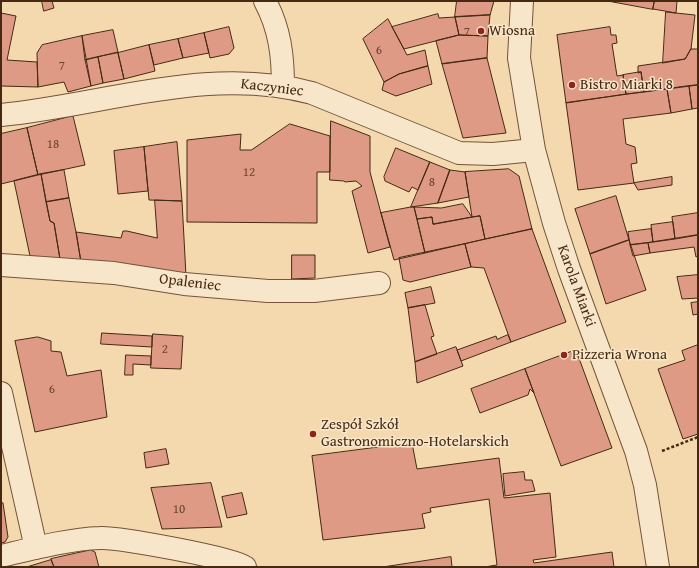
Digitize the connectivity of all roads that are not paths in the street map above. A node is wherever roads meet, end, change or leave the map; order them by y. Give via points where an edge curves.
1 (265, 1) edge
2 (522, 1) edge
3 (283, 87) junction
4 (1, 115) edge
5 (534, 150) junction
6 (1, 266) edge
7 (379, 283) dead end
8 (1, 393) edge
9 (36, 548) junction
10 (1, 556) edge
11 (245, 567) edge
12 (658, 567) edge

1 - 3 street via 277,26
2 - 5 street, Karola Miarki via 520,58
3 - 4 street, Kaczyniec via 223,83 182,85
3 - 5 street, Kaczyniec via 312,93 459,153 487,154
5 - 12 street, Karola Miarki via 566,261 636,451 645,485
6 - 7 street, Opaleniec via 114,272 184,284 268,291 314,291
8 - 9 street
9 - 10 street
9 - 11 street via 100,538 188,551

